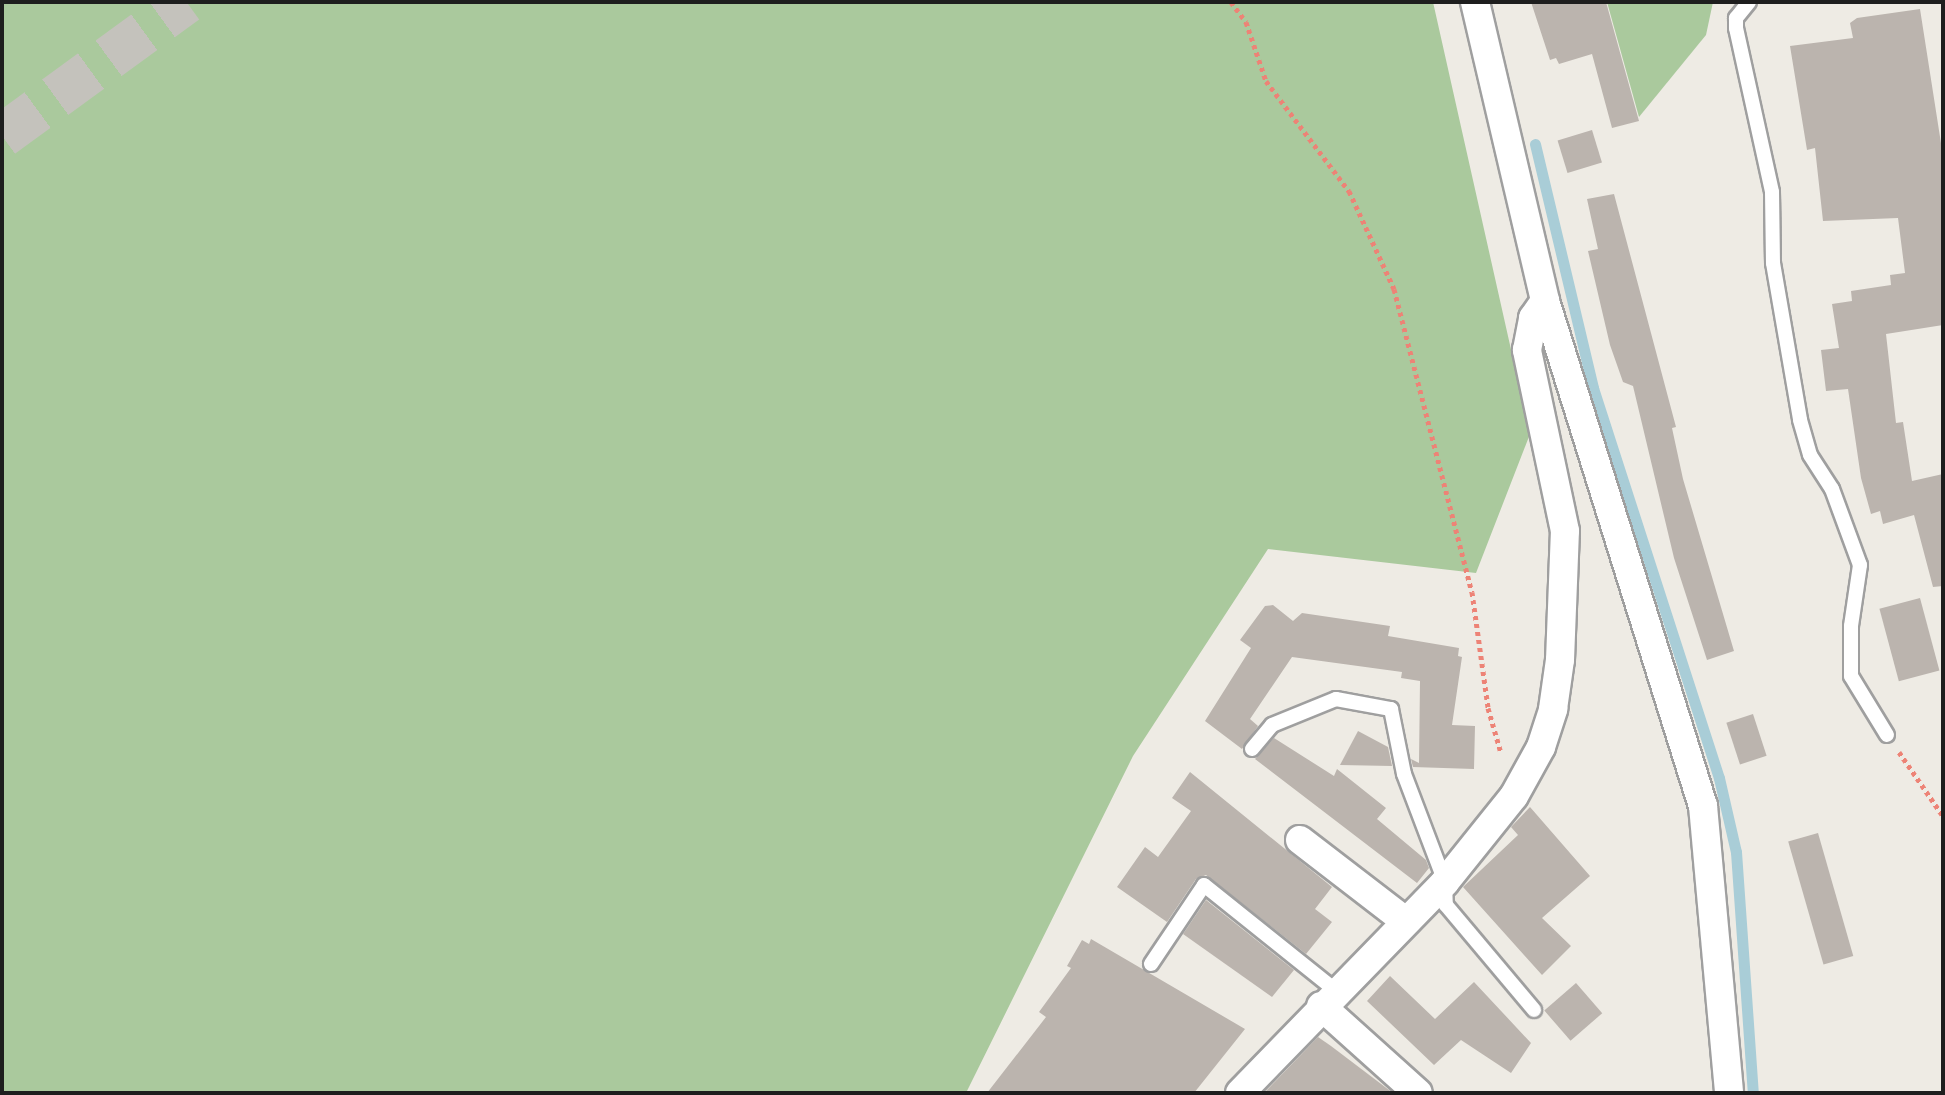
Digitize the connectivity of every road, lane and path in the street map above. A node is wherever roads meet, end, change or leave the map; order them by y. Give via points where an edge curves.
1 (1231, 2) edge
2 (1749, 2) edge
3 (1475, 3) edge
4 (1545, 301) junction
5 (1887, 735) joint
6 (1252, 749) dead end
7 (1514, 796) junction
8 (1943, 816) edge
9 (1300, 840) dead end
10 (1445, 882) junction
11 (1404, 920) junction
12 (1151, 964) dead end
13 (1328, 998) junction
14 (1534, 1010) dead end
15 (1240, 1093) edge
16 (1418, 1093) edge
17 (1729, 1093) edge

1 - 7 path via 1246,22 1256,62 1334,165 1394,289 1472,592 1488,708
2 - 5 lane via 1736,28 1772,192 1773,263 1800,420 1810,455 1832,489 1860,565 1851,626 1851,676
3 - 4 street
4 - 7 street via 1533,318 1527,350 1565,531 1561,645 1553,709 1541,747
4 - 17 street via 1703,806
5 - 8 path
6 - 10 lane via 1272,725 1336,699 1391,709 1404,774
7 - 10 street
9 - 11 street
10 - 11 street
10 - 14 lane via 1446,905
11 - 13 street
12 - 13 lane via 1204,885
13 - 15 street
13 - 16 street

